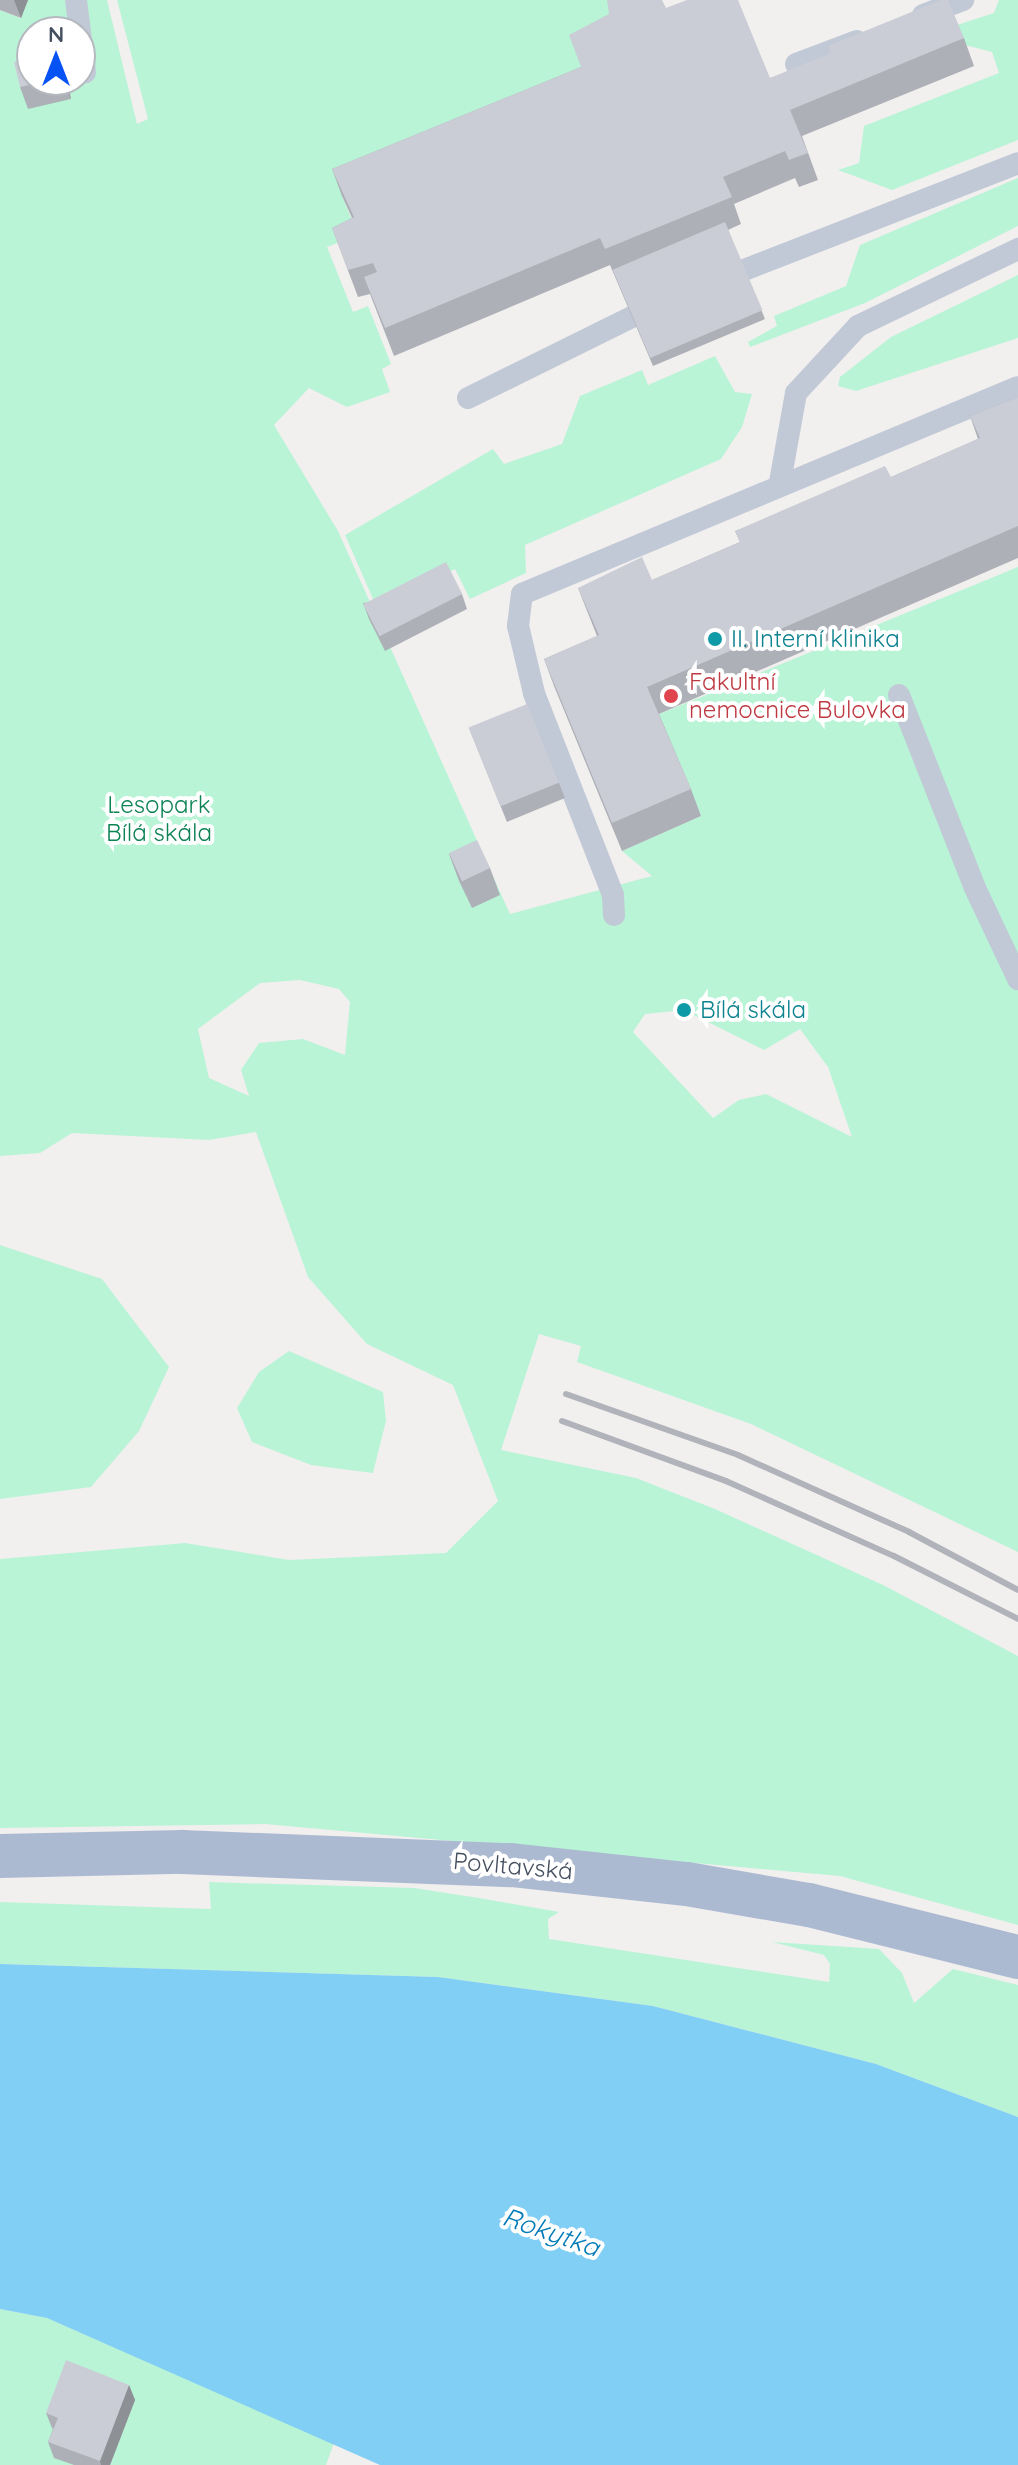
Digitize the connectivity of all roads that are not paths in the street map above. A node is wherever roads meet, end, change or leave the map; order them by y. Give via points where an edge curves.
1 (963, 0) edge
2 (907, 21) edge
3 (879, 32) edge
4 (796, 64) edge
5 (1018, 163) edge
6 (1018, 249) edge
7 (744, 270) edge
8 (632, 317) edge
9 (1018, 387) edge
10 (468, 398) dead end
11 (780, 482) junction
12 (899, 695) dead end
13 (614, 915) dead end
14 (1018, 979) edge
15 (0, 1856) edge
16 (1018, 1957) edge

1 - 2 lane
3 - 4 lane
5 - 7 lane
6 - 11 lane via 858,326 796,393
8 - 10 lane
9 - 11 lane
11 - 13 lane via 522,594 518,626 534,693 613,895
12 - 14 lane via 975,888
15 - 16 main road, Povltavská via 197,1852 511,1865 687,1884 809,1905

